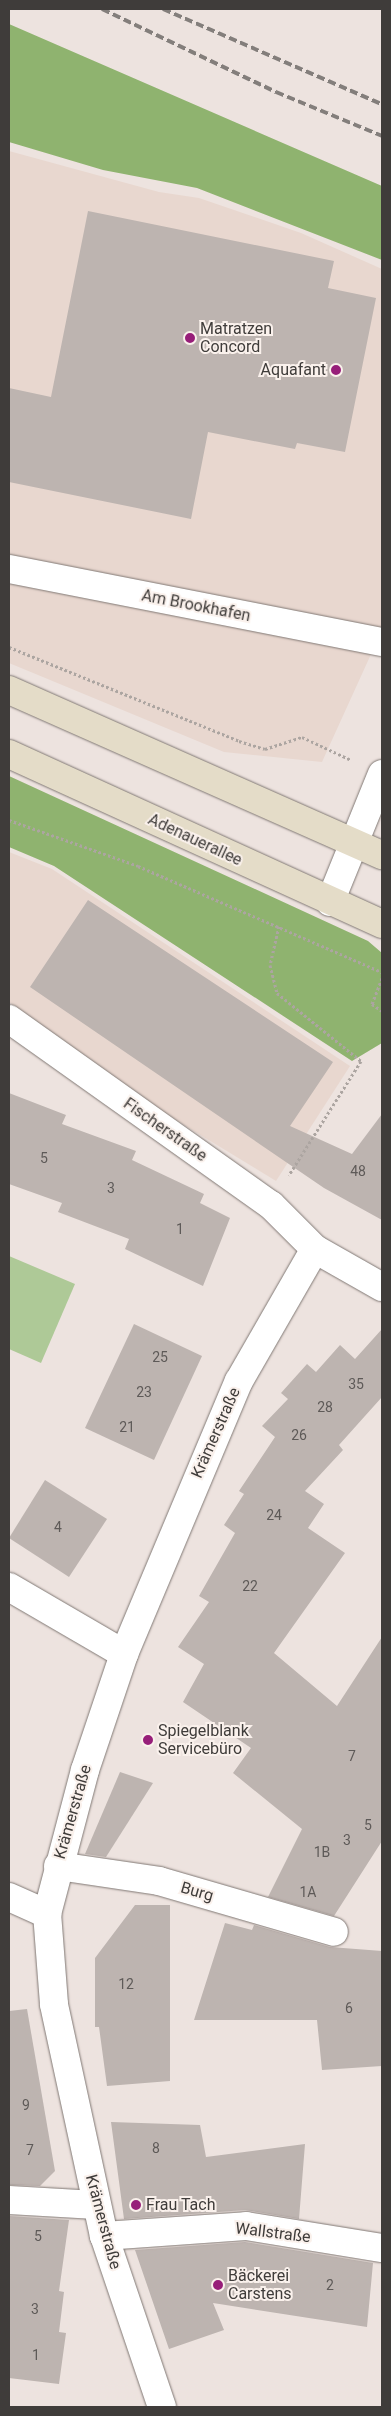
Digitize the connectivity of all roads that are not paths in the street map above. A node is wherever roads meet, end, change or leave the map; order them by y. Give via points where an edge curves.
1 (9, 569) edge
2 (382, 642) edge
3 (9, 690) edge
4 (9, 754) edge
5 (382, 774) edge
6 (357, 844) junction
7 (382, 855) edge
8 (330, 902) junction
9 (382, 924) edge
10 (9, 1019) edge
11 (315, 1249) junction
12 (382, 1287) edge
13 (9, 1587) edge
14 (124, 1654) junction
15 (58, 1866) junction
16 (9, 1897) edge
17 (47, 1914) junction
18 (334, 1932) dead end
19 (9, 2200) edge
20 (96, 2204) junction
21 (104, 2236) junction
22 (382, 2248) edge
23 (162, 2407) edge

1 - 2 street, Am Brookhafen
3 - 6 main road
4 - 8 main road, Adenauerallee
5 - 6 street
6 - 7 main road
6 - 8 street
8 - 9 main road, Adenauerallee
10 - 11 street, Fischerstraße via 271,1205
11 - 12 street
11 - 14 street, Krämerstraße via 239,1381
13 - 14 street
14 - 15 street, Krämerstraße
15 - 17 street, Krämerstraße
15 - 18 street, Burg via 159,1881
16 - 17 street
17 - 20 street, Krämerstraße via 54,2004
19 - 20 street
20 - 21 street, Krämerstraße
21 - 22 street, Wallstraße via 246,2226
21 - 23 street, Krämerstraße

